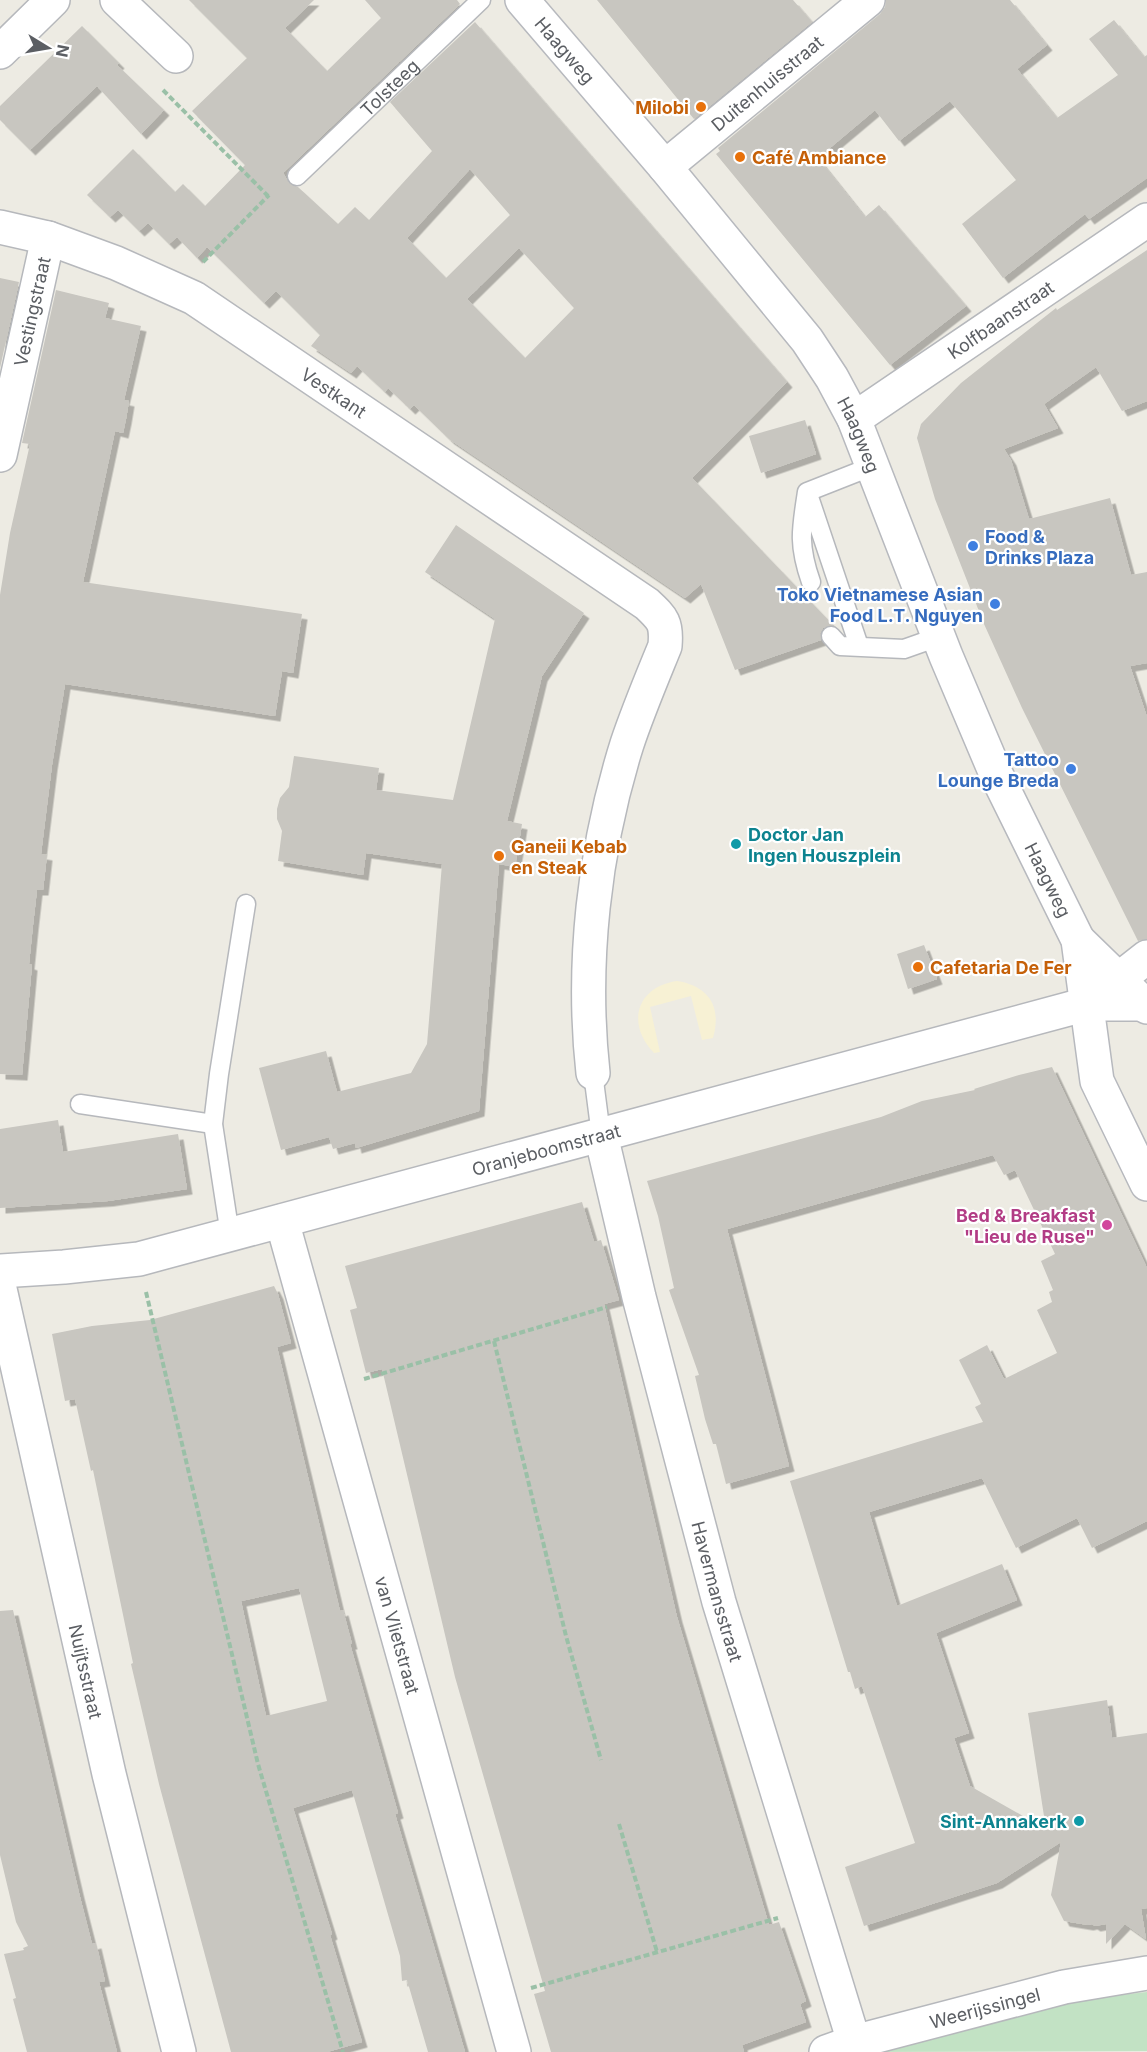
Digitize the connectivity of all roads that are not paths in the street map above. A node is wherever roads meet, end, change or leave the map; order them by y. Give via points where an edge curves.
1 (53, 0) edge
2 (117, 0) edge
3 (481, 0) edge
4 (522, 0) edge
5 (868, 0) edge
6 (0, 52) edge
7 (176, 56) road end
8 (665, 167) junction
9 (297, 176) road end
10 (1147, 220) edge
11 (0, 227) edge
12 (48, 238) junction
13 (854, 418) junction
14 (0, 455) edge
15 (873, 466) junction
16 (807, 492) junction
17 (811, 582) dead end
18 (831, 636) dead end
19 (938, 637) junction
20 (859, 646) junction
21 (246, 904) dead end
22 (1078, 940) junction
23 (1147, 957) edge
24 (1118, 979) junction
25 (1087, 1004) junction
26 (1146, 1005) edge
27 (593, 1073) joint
28 (80, 1104) dead end
29 (213, 1124) junction
30 (601, 1135) junction
31 (1147, 1184) edge
32 (282, 1221) junction
33 (230, 1234) junction
34 (0, 1270) edge
35 (0, 1289) edge
36 (1147, 1973) edge
37 (840, 2047) edge
38 (179, 2052) edge
39 (514, 2052) edge

1 - 6 street
2 - 7 street
3 - 9 lane, Tolsteeg
4 - 8 street, Haagweg
5 - 8 street, Duitenhuisstraat
8 - 13 street, Haagweg via 807,340
10 - 13 street, Kolfbaanstraat
11 - 12 street, Vestkant
12 - 14 street, Vestingstraat
12 - 27 street, Vestkant via 194,298 661,617 666,630 664,646 627,744 600,857 589,983
13 - 15 street, Haagweg
15 - 16 lane
15 - 19 street, Haagweg
16 - 17 lane via 800,533
16 - 20 lane
18 - 20 lane via 840,646
19 - 20 lane via 904,649
19 - 22 street, Haagweg via 996,774
21 - 29 lane
22 - 24 street, Haagweg
22 - 25 street, Haagweg
23 - 24 street
24 - 25 street
24 - 26 street, Haagweg
25 - 26 street
25 - 30 street, Oranjeboomstraat
25 - 31 street, Haagweg via 1096,1081
27 - 30 lane
28 - 29 lane
29 - 33 lane
30 - 32 street, Oranjeboomstraat
30 - 37 street, Havermansstraat via 719,1602 813,1908
32 - 33 street, Oranjeboomstraat
32 - 39 street, van Vlietstraat
33 - 34 street, Oranjeboomstraat via 139,1259
35 - 38 street, Nuijtsstraat via 109,1774
36 - 37 street, Weerijssingel via 1064,1987

